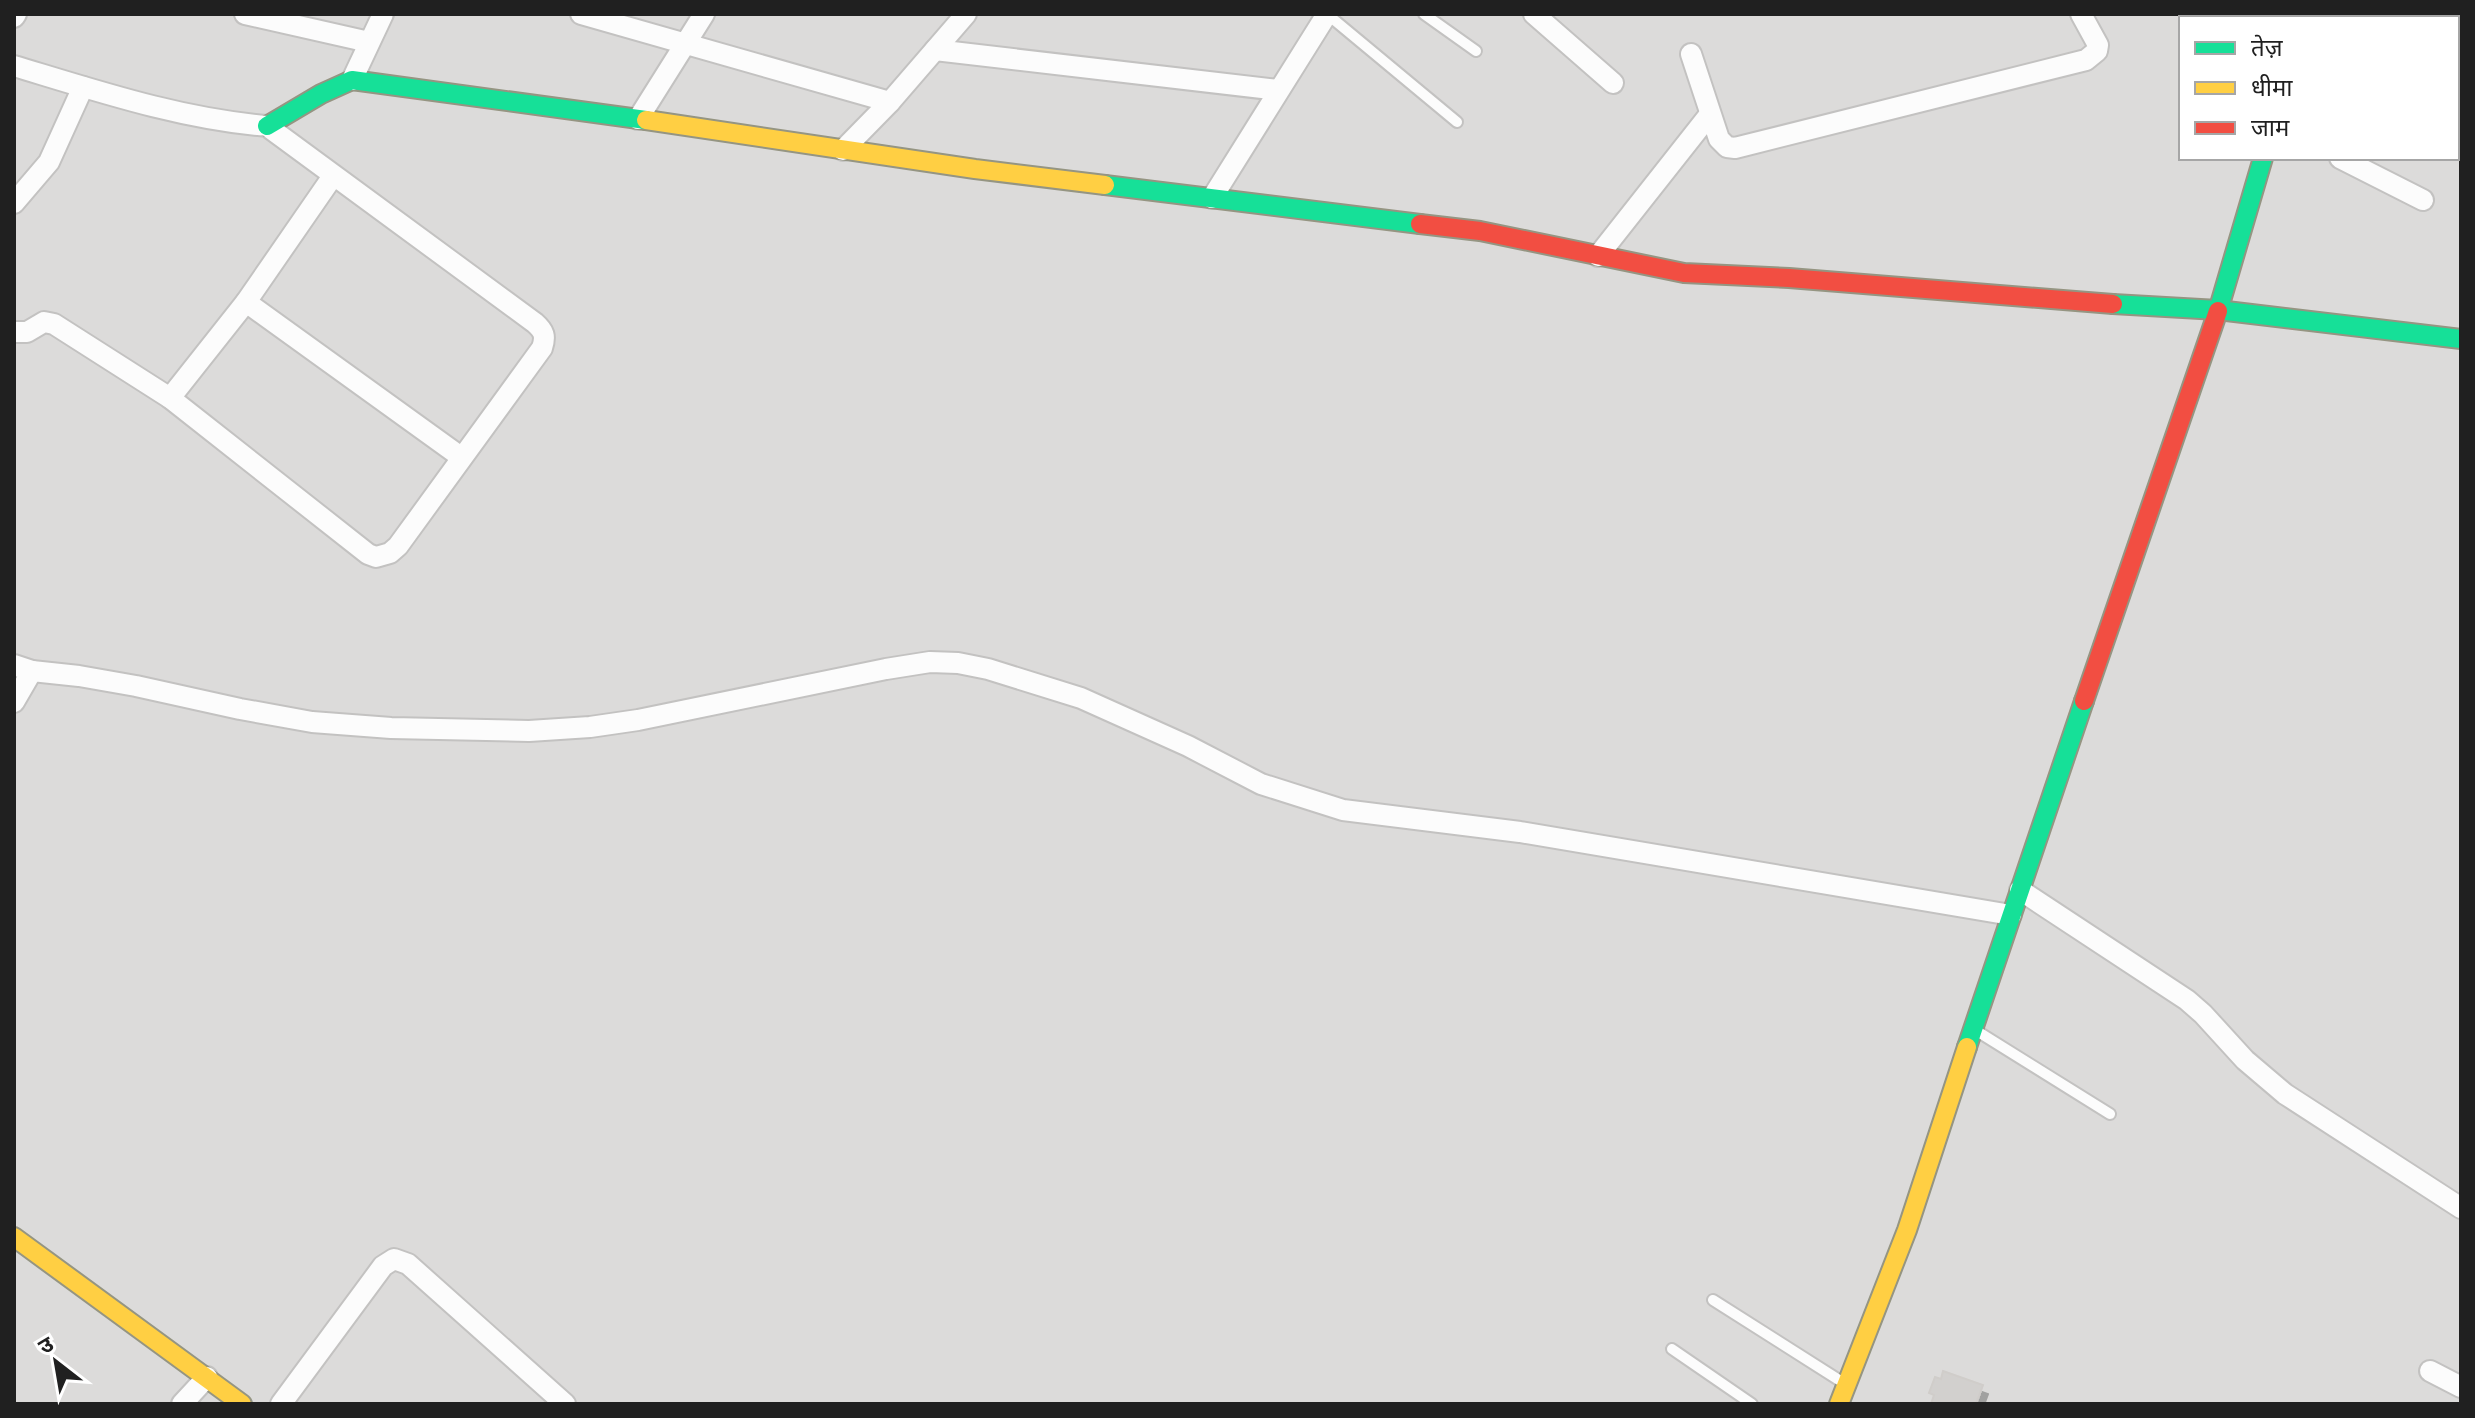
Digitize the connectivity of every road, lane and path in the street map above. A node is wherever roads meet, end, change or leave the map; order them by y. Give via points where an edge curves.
1 (245, 14) edge
2 (383, 14) edge
3 (581, 14) edge
4 (704, 14) edge
5 (966, 14) edge
6 (1327, 14) edge
7 (1424, 14) edge
8 (1534, 14) edge
9 (2081, 14) edge
10 (369, 42) junction
11 (686, 42) junction
12 (935, 50) junction
13 (1476, 51) dead end
14 (1691, 54) dead end
15 (14, 66) edge
16 (352, 80) junction
17 (1613, 83) dead end
18 (83, 87) junction
19 (1278, 90) junction
20 (890, 102) junction
21 (1710, 114) junction
22 (638, 119) junction
23 (1457, 122) dead end
24 (267, 126) junction
25 (843, 150) junction
26 (2262, 160) edge
27 (2344, 160) edge
28 (333, 176) junction
29 (1212, 198) junction
30 (2423, 200) dead end
31 (14, 203) edge
32 (1598, 256) junction
33 (246, 302) junction
34 (2218, 310) junction
35 (14, 332) edge
36 (2461, 339) edge
37 (170, 398) junction
38 (461, 457) junction
39 (23, 668) edge
40 (14, 702) edge
41 (2020, 890) junction
42 (2011, 915) junction
43 (1975, 1029) junction
44 (2110, 1114) dead end
45 (2461, 1208) edge
46 (14, 1237) edge
47 (1713, 1300) dead end
48 (1672, 1349) dead end
49 (2430, 1371) dead end
50 (207, 1377) junction
51 (1847, 1385) junction
52 (2461, 1387) edge
53 (182, 1404) edge
54 (242, 1404) edge
55 (281, 1404) edge
56 (565, 1404) edge
57 (1752, 1404) edge
58 (1839, 1404) edge

1 - 10 street
2 - 10 street
3 - 11 street
4 - 11 street
5 - 12 street
6 - 19 street
6 - 23 lane
7 - 13 lane
8 - 17 street
9 - 21 street via 2098,45 2086,60 1735,148 1722,143
10 - 16 street
11 - 20 street
11 - 22 street
12 - 19 street
12 - 20 street
14 - 21 street
15 - 18 street
16 - 22 main road
16 - 24 main road
18 - 24 street via 221,122
18 - 31 street via 49,162
19 - 29 street
20 - 25 street
21 - 32 street
22 - 25 main road
24 - 28 street
25 - 29 main road
26 - 34 main road
27 - 30 street
28 - 33 street
28 - 38 street via 544,332 542,348
29 - 32 main road via 1480,231
32 - 34 main road via 1684,273
33 - 37 street
33 - 38 street
34 - 36 main road
34 - 41 main road
35 - 37 street via 51,322
37 - 38 street via 376,557 398,546
39 - 40 street
39 - 42 street via 312,722 529,731 638,720 886,669 958,663 1081,698 1261,784 1343,810 1520,832
41 - 42 main road
41 - 45 street via 2187,1000 2285,1094
42 - 43 main road
43 - 44 lane
43 - 51 main road via 1907,1230
46 - 50 main road
47 - 51 lane
48 - 57 lane
49 - 52 street
50 - 53 street
50 - 54 main road
51 - 58 main road
55 - 56 street via 383,1266 394,1259 408,1264

